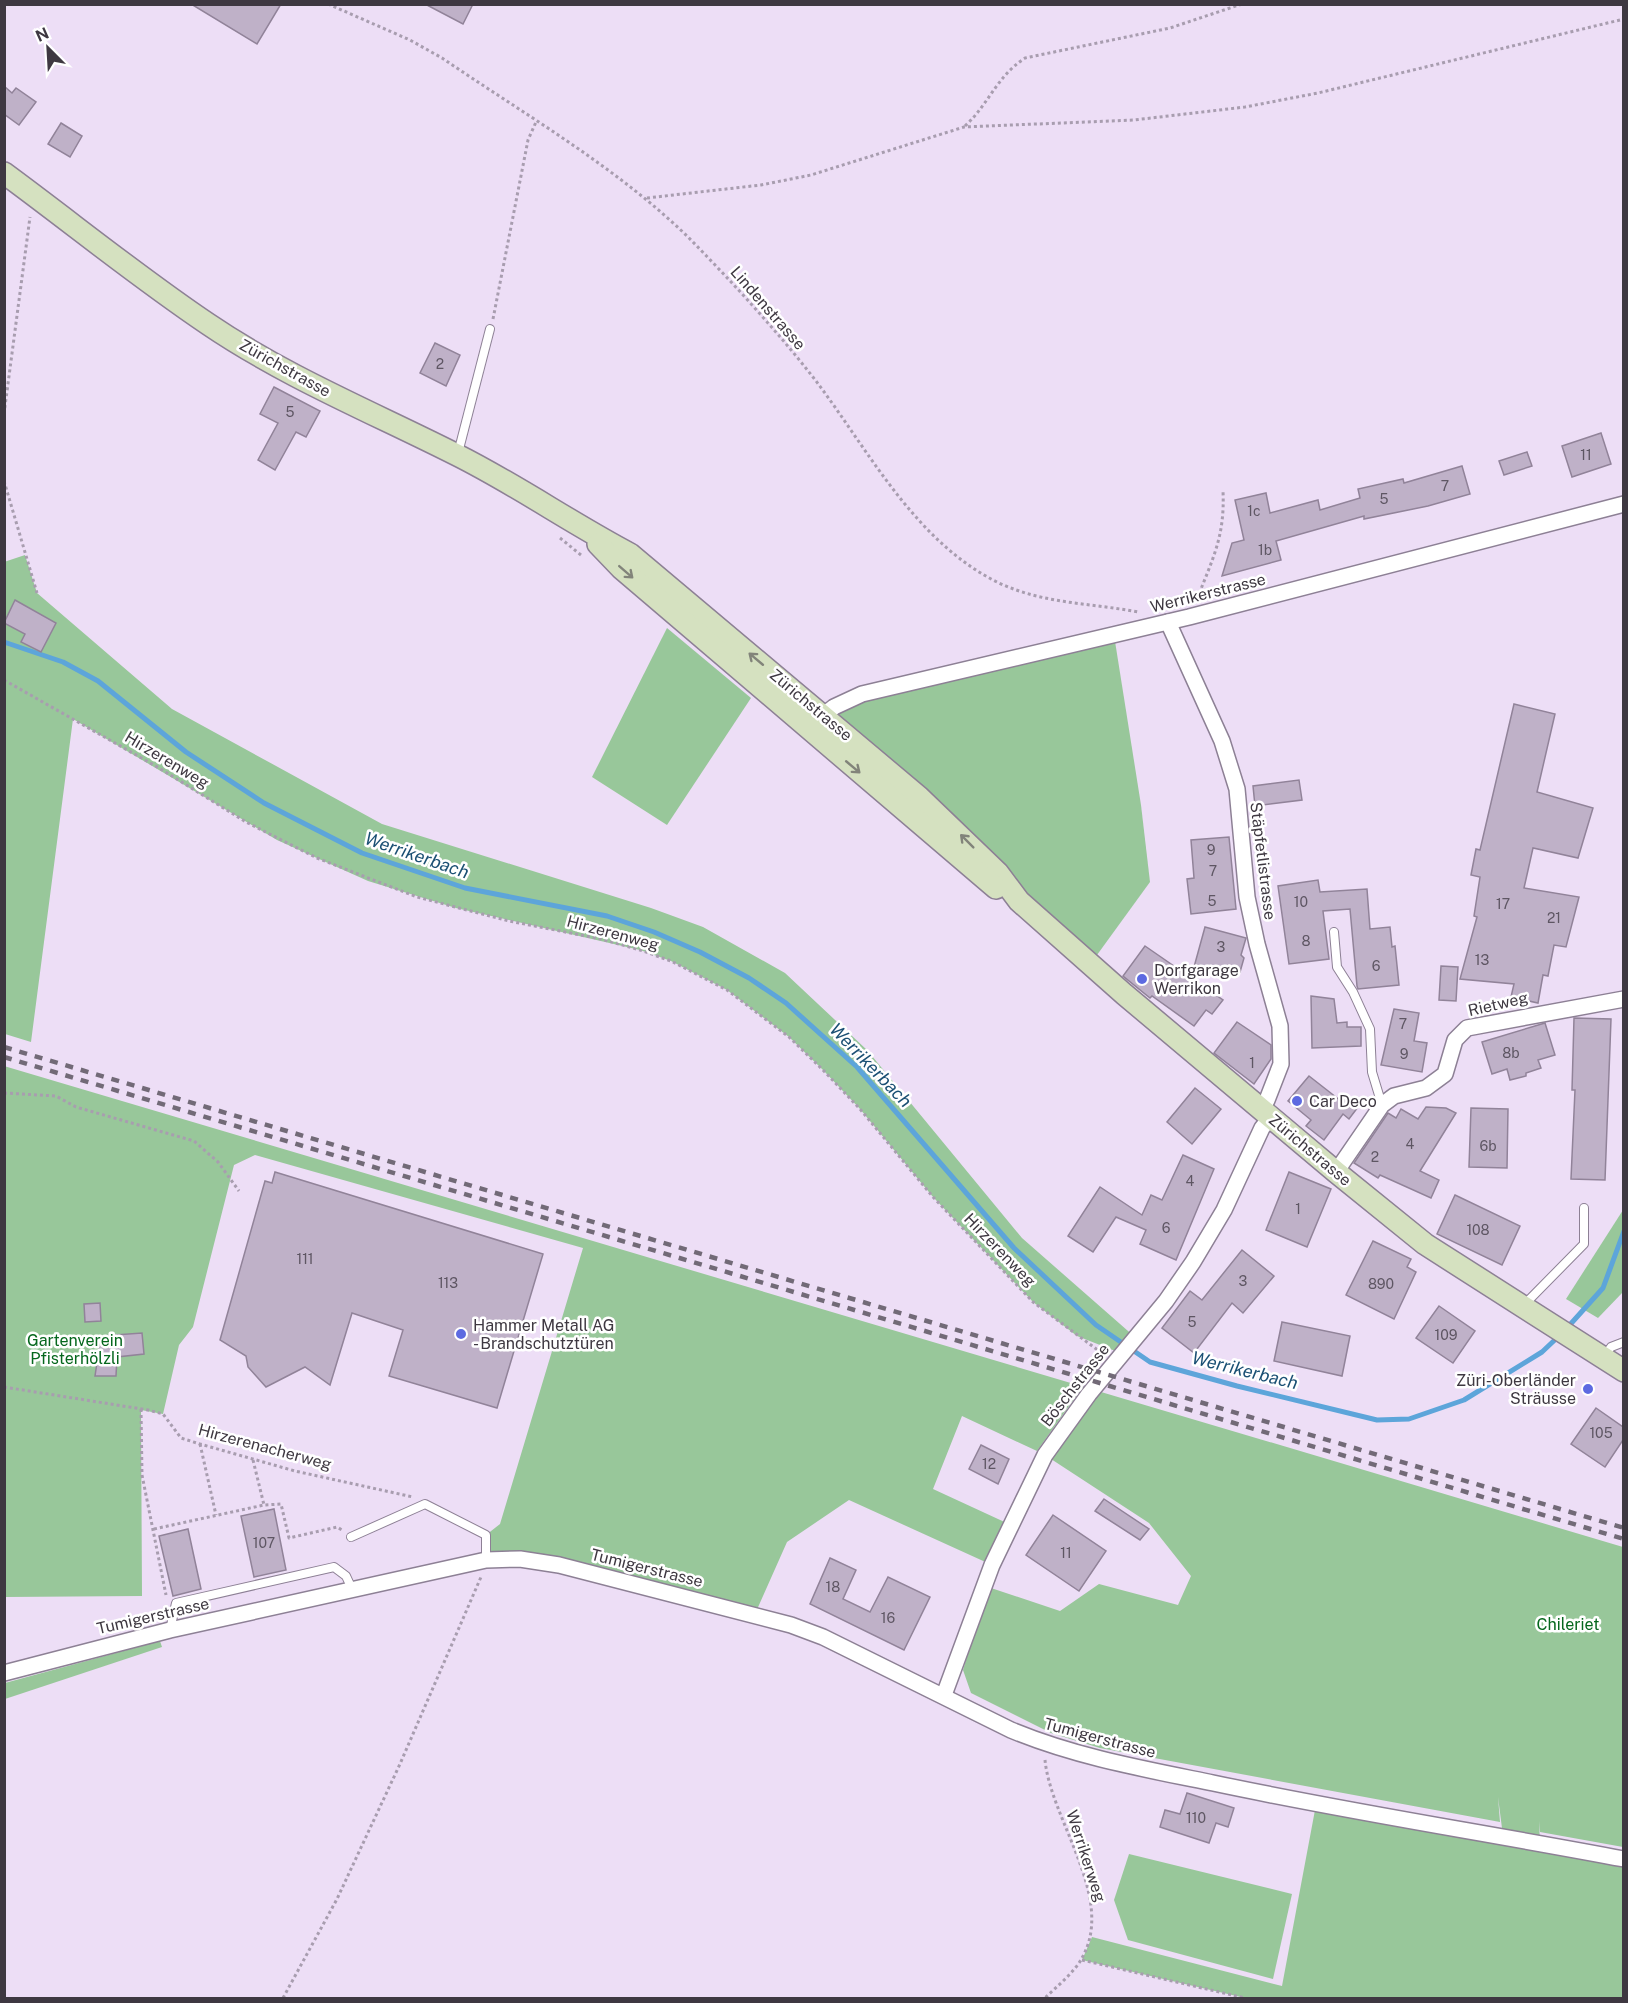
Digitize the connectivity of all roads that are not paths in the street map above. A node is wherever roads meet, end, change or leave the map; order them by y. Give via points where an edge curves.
1 (4, 173) edge
2 (490, 329) road end
3 (458, 455) junction
4 (1623, 504) edge
5 (1168, 622) junction
6 (816, 722) junction
7 (1334, 932) dead end
8 (1623, 999) edge
9 (1382, 1105) junction
10 (1266, 1113) junction
11 (1336, 1172) junction
12 (1584, 1208) dead end
13 (1523, 1306) junction
14 (1623, 1342) edge
15 (1604, 1359) junction
16 (1623, 1371) edge
17 (351, 1537) road end
18 (486, 1560) junction
19 (352, 1589) junction
20 (171, 1623) junction
21 (4, 1673) edge
22 (944, 1695) junction
23 (1623, 1858) edge

1 - 3 main road, Zürichstrasse via 218,330 267,361
2 - 3 lane
3 - 6 main road, Zürichstrasse via 585,530 621,568
4 - 5 street, Werrikerstrasse
5 - 6 street, Werrikerstrasse via 862,694
5 - 10 street, Stäpfetlistrasse via 1222,741 1237,789 1247,897 1280,1026 1281,1065
6 - 10 main road, Zürichstrasse via 999,891 1019,901
7 - 9 lane via 1337,967 1370,1029 1372,1072
8 - 9 street, Rietweg via 1467,1028 1455,1040 1445,1074 1426,1088 1394,1096
9 - 11 street
10 - 11 main road, Zürichstrasse
10 - 22 street, Böschstrasse via 1224,1210 1193,1262 1045,1455 992,1566
11 - 13 main road, Zürichstrasse via 1425,1244
12 - 13 lane via 1584,1244
13 - 15 main road, Zürichstrasse
14 - 15 lane via 1611,1347
15 - 16 main road, Zürichstrasse
17 - 18 lane via 425,1504 486,1535
18 - 19 street, Tumigerstrasse
18 - 22 street, Tumigerstrasse via 559,1565 755,1614 824,1637
19 - 20 street, Tumigerstrasse
19 - 20 lane via 346,1576 334,1567 176,1604
20 - 21 street, Tumigerstrasse
22 - 23 street, Tumigerstrasse via 1043,1743 1094,1758 1316,1805

